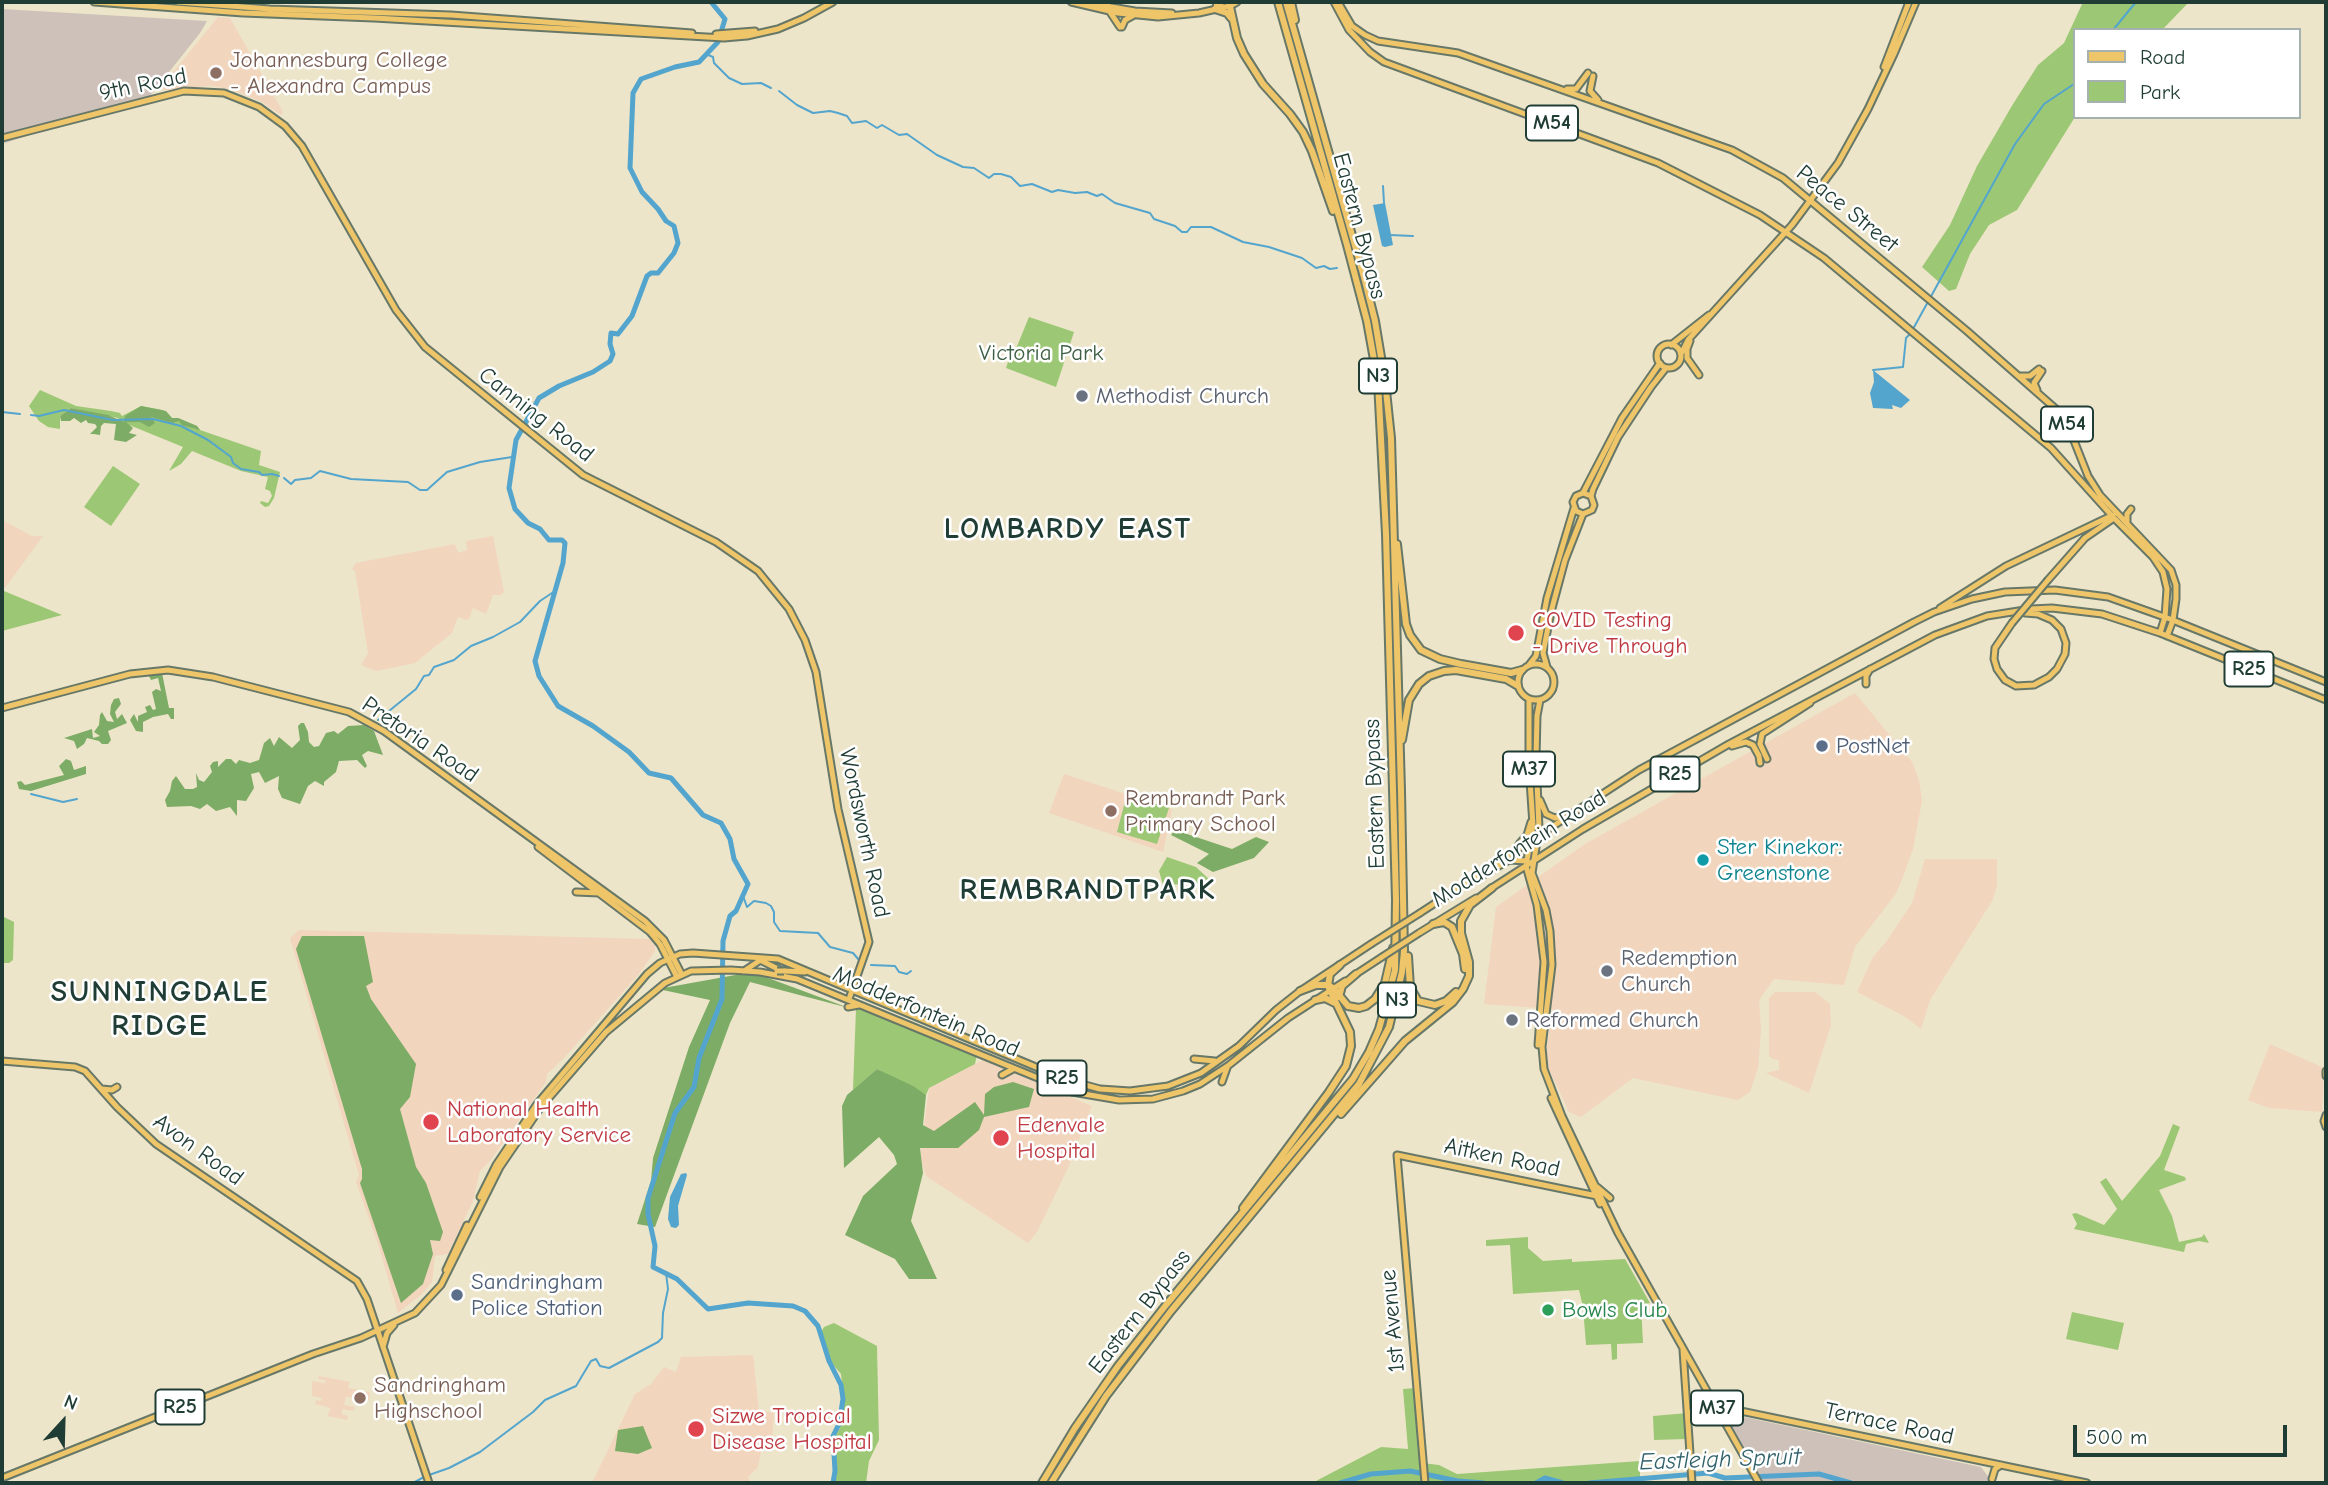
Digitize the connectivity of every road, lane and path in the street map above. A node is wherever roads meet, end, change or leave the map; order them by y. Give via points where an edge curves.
1 (94, 2) edge
2 (178, 2) edge
3 (831, 2) edge
4 (1072, 2) edge
5 (1083, 2) edge
6 (1233, 2) edge
7 (1278, 2) edge
8 (1289, 2) edge
9 (1336, 2) edge
10 (1909, 2) edge
11 (1916, 2) edge
12 (1120, 3) edge
13 (1218, 5) edge
14 (1107, 9) junction
15 (244, 10) junction
16 (1132, 12) junction
17 (1234, 22) junction
18 (1881, 79) junction
19 (1540, 82) junction
20 (1606, 105) junction
21 (285, 126) joint
22 (2, 138) edge
23 (1812, 200) junction
24 (1786, 232) junction
25 (1347, 245) junction
26 (1711, 314) junction
27 (1698, 330) junction
28 (1671, 345) junction
29 (1681, 354) junction
30 (1660, 363) junction
31 (1667, 368) junction
32 (2013, 370) junction
33 (1699, 375) dead end
34 (2041, 395) junction
35 (1583, 493) junction
36 (1591, 496) junction
37 (2104, 507) junction
38 (1574, 509) junction
39 (2131, 509) dead end
40 (1393, 511) junction
41 (1583, 514) junction
42 (2115, 515) junction
43 (2100, 521) junction
44 (2128, 524) junction
45 (1934, 612) junction
46 (2003, 613) junction
47 (2165, 617) junction
48 (2173, 620) junction
49 (2160, 633) junction
50 (2168, 636) junction
51 (1529, 665) junction
52 (1872, 666) junction
53 (1547, 667) junction
54 (1522, 670) junction
55 (816, 672) joint
56 (2326, 682) edge
57 (1866, 684) dead end
58 (1518, 686) junction
59 (1823, 693) junction
60 (1529, 699) junction
61 (1540, 700) junction
62 (2326, 700) edge
63 (2, 708) edge
64 (1712, 754) junction
65 (1767, 759) dead end
66 (1760, 763) dead end
67 (1399, 766) junction
68 (1538, 787) junction
69 (1401, 790) junction
70 (1589, 802) junction
71 (1532, 815) junction
72 (1538, 834) junction
73 (528, 838) junction
74 (1531, 839) junction
75 (1509, 853) junction
76 (1529, 863) junction
77 (1509, 877) junction
78 (1532, 887) junction
79 (1492, 888) junction
80 (576, 892) dead end
81 (599, 893) junction
82 (610, 898) junction
83 (1396, 900) junction
84 (1421, 912) junction
85 (1433, 924) junction
86 (664, 951) junction
87 (671, 958) junction
88 (762, 959) junction
89 (660, 962) junction
90 (1340, 965) junction
91 (1544, 970) junction
92 (744, 971) junction
93 (760, 972) junction
94 (813, 973) junction
95 (1356, 974) junction
96 (679, 976) junction
97 (858, 978) junction
98 (797, 979) junction
99 (1330, 988) junction
100 (1544, 989) junction
101 (853, 991) junction
102 (1300, 991) junction
103 (868, 997) junction
104 (1339, 998) junction
105 (1315, 1000) junction
106 (848, 1004) junction
107 (1339, 1006) junction
108 (1194, 1059) dead end
109 (1220, 1060) junction
110 (2, 1061) edge
111 (1228, 1065) junction
112 (1016, 1069) junction
113 (1002, 1075) dead end
114 (1222, 1082) dead end
115 (117, 1087) dead end
116 (102, 1089) junction
117 (1556, 1107) junction
118 (2326, 1115) edge
119 (2326, 1127) edge
120 (1397, 1155) joint
121 (1283, 1176) junction
122 (1592, 1183) junction
123 (1580, 1192) junction
124 (1598, 1196) junction
125 (1610, 1198) dead end
126 (1203, 1259) junction
127 (396, 1323) junction
128 (377, 1330) junction
129 (366, 1336) junction
130 (358, 1338) junction
131 (382, 1345) junction
132 (1683, 1347) junction
133 (1710, 1395) junction
134 (1688, 1402) junction
135 (1706, 1406) junction
136 (1716, 1407) junction
137 (1733, 1410) junction
138 (1689, 1416) junction
139 (1728, 1427) junction
140 (2001, 1465) junction
141 (2, 1478) edge
142 (1992, 1479) dead end
143 (1424, 1480) edge
144 (429, 1482) edge
145 (1692, 1482) edge
146 (1759, 1482) edge
147 (1042, 1483) edge
148 (1051, 1483) edge
149 (2087, 1483) edge

1 - 15 main road
2 - 15 main road
3 - 15 main road via 778,29 747,36
4 - 14 main road
5 - 14 main road
6 - 13 main road
6 - 17 highway
7 - 25 highway, Eastern Bypass / N3
8 - 40 highway, Eastern Bypass / N3 via 1375,321 1389,410
9 - 19 main road, Peace Street / M54 via 1365,36 1451,51
9 - 24 main road, Peace Street / M54 via 1349,30 1384,62 1658,163
10 - 18 main road
11 - 18 main road
12 - 14 main road
12 - 16 main road
13 - 16 main road via 1184,15
13 - 17 highway
14 - 16 main road
14 - 16 main road via 1121,27
17 - 25 highway via 1254,71 1306,138
18 - 23 main road via 1850,144
19 - 20 main road, Peace Street / M54
19 - 20 main road via 1573,90 1590,75 1591,94
20 - 23 main road, Peace Street / M54 via 1750,158
21 - 22 main road, 9th Road via 245,100 191,91
21 - 55 main road, Canning Road via 306,151 391,304 436,358 590,480 716,542 750,564 789,609
23 - 24 main road
23 - 32 main road, Peace Street / M54
24 - 26 main road
24 - 37 main road, Peace Street / M54 via 1857,284 2036,436
25 - 83 highway, Eastern Bypass / N3 via 1376,365 1381,409
26 - 27 main road
26 - 28 main road
27 - 29 main road
27 - 33 main road via 1687,349 1689,363
28 - 29 main road
28 - 30 main road via 1659,351
29 - 31 main road via 1678,365
30 - 31 main road
30 - 35 main road via 1622,418
31 - 36 main road via 1618,437
32 - 34 main road, Peace Street / M54
32 - 34 main road via 2026,377 2041,370 2034,383
34 - 42 main road, Peace Street / M54 via 2063,418 2088,476
35 - 36 main road
35 - 38 main road via 1574,498
36 - 41 main road via 1593,507
37 - 42 main road, Peace Street / M54
37 - 43 main road
38 - 41 main road
38 - 51 main road via 1550,587 1537,652
39 - 44 main road
40 - 54 highway via 1404,618 1417,645 1445,661 1511,673
40 - 67 highway, Eastern Bypass / N3
41 - 53 main road via 1553,604 1543,653
42 - 43 main road
42 - 44 main road, Peace Street / M54
42 - 46 main road, bridge via 2085,538 2048,580 2012,623 1995,648 1995,664 2005,680 2016,686 2034,685 2049,677 2066,648 2064,633 2045,616 2032,613
42 - 47 main road, Peace Street / M54 via 2164,572
43 - 45 main road via 1997,571
44 - 48 main road, Peace Street / M54 via 2171,570 2176,586
45 - 47 main road, Modderfontein Road / R25 via 2005,592 2055,590 2108,597
45 - 70 main road, Modderfontein Road / R25 via 1639,770
46 - 49 main road, Modderfontein Road / R25 via 2086,611
46 - 52 main road, Modderfontein Road / R25 via 1952,627
47 - 48 main road, Modderfontein Road / R25
47 - 49 main road, M54
48 - 50 main road, Peace Street / M54
48 - 56 main road, Modderfontein Road / R25
49 - 50 main road, Modderfontein Road / R25
50 - 62 main road, Modderfontein Road / R25
51 - 53 main road
51 - 54 main road
52 - 57 main road
52 - 59 main road, Modderfontein Road / R25
53 - 61 main road via 1554,686
54 - 58 main road
55 - 97 main road, Wordsworth Road via 838,809 868,937
58 - 60 main road
58 - 67 highway via 1506,679 1457,670 1426,678 1407,707
59 - 64 main road, Modderfontein Road / R25
59 - 65 main road via 1762,734 1760,744
60 - 61 main road
60 - 71 main road, M37
61 - 68 main road, M37
63 - 73 main road, Pretoria Road via 147,671 186,671 242,684 334,707 369,721
64 - 66 main road via 1746,742 1755,747
64 - 76 main road, Modderfontein Road / R25
67 - 69 highway, Eastern Bypass / N3
68 - 70 main road via 1543,810 1552,817
68 - 72 main road, M37
69 - 85 highway via 1409,982 1416,999 1428,1005 1454,995 1465,972 1463,954 1450,925
69 - 121 highway, Eastern Bypass / N3 via 1404,961 1389,1027 1354,1091
70 - 72 main road, Modderfontein Road / R25
71 - 74 main road, M37
71 - 75 main road via 1527,835
72 - 74 main road, Modderfontein Road / R25
72 - 76 main road, M37
73 - 81 main road, Pretoria Road
73 - 82 main road, Pretoria Road
74 - 75 main road, Modderfontein Road / R25
74 - 76 main road, M37
75 - 84 main road, Modderfontein Road / R25
76 - 77 main road, Modderfontein Road / R25
76 - 78 main road, M37
76 - 84 main road via 1509,860
76 - 117 main road, M37 via 1545,906 1551,951 1542,1059
77 - 78 main road via 1521,875
77 - 79 main road, Modderfontein Road / R25
78 - 91 main road, M37
79 - 85 main road, Modderfontein Road / R25
79 - 121 highway via 1469,905 1461,921 1469,962 1463,989 1396,1051
80 - 81 main road
81 - 82 main road, Pretoria Road
82 - 86 main road, Pretoria Road via 650,932
82 - 87 main road, Pretoria Road via 656,930
83 - 104 highway via 1391,961 1382,989 1362,1007 1348,1006
83 - 126 highway, Eastern Bypass / N3 via 1395,971 1369,1052 1338,1101
84 - 90 main road, Modderfontein Road / R25, bridge
85 - 95 main road, Modderfontein Road / R25, bridge
86 - 87 main road, Pretoria Road
86 - 89 main road
87 - 88 main road, Modderfontein Road / R25 via 686,953
87 - 89 main road, Modderfontein Road / R25
87 - 96 main road, Pretoria Road
88 - 92 main road
88 - 94 main road, Modderfontein Road / R25 via 778,959
88 - 98 main road
89 - 128 main road, Modderfontein Road / R25 via 520,1127 433,1290 413,1311
90 - 99 highway via 1330,974
90 - 102 main road, Modderfontein Road / R25
91 - 100 main road, M37
91 - 100 main road via 1537,979
92 - 93 main road, Modderfontein Road / R25
92 - 96 main road, Modderfontein Road / R25 via 699,970
93 - 94 main road
93 - 98 main road, Modderfontein Road / R25
94 - 101 main road, Modderfontein Road / R25
95 - 99 main road, Modderfontein Road / R25
95 - 104 highway via 1342,986
96 - 127 main road, Modderfontein Road / R25 via 606,1032 541,1107 500,1167 441,1285 415,1313
97 - 101 main road, Wordsworth Road
97 - 103 main road
98 - 106 main road, Modderfontein Road / R25 via 839,995
99 - 102 highway via 1317,985
99 - 104 highway
99 - 105 main road, Modderfontein Road / R25
99 - 107 highway
100 - 117 main road, M37 via 1538,1053
101 - 103 main road, Modderfontein Road / R25
101 - 106 main road, Wordsworth Road
102 - 109 main road, Modderfontein Road / R25
103 - 109 main road, Modderfontein Road / R25 via 1067,1080 1101,1089 1168,1086
105 - 107 highway via 1328,998
105 - 111 main road, Modderfontein Road / R25
106 - 112 main road, Modderfontein Road / R25 via 866,1006
107 - 126 highway via 1350,1037 1343,1072
108 - 109 main road
110 - 116 main road, Avon Road via 79,1068
111 - 112 main road, Modderfontein Road / R25 via 1193,1087 1142,1100 1087,1096
111 - 114 main road
112 - 113 main road
115 - 116 main road
116 - 128 main road, Avon Road via 156,1144 357,1282
117 - 122 main road, M37
118 - 119 main road
120 - 123 main road, Aitken Road
120 - 143 main road, 1st Avenue
121 - 148 highway, Eastern Bypass / N3 via 1124,1371
122 - 123 main road
122 - 124 main road, M37
122 - 125 main road
123 - 124 main road, Aitken Road
124 - 132 main road, M37
126 - 147 highway, Eastern Bypass / N3 via 1118,1366
127 - 128 main road, Modderfontein Road / R25
127 - 131 main road
128 - 129 main road, R25
128 - 130 main road, R25
128 - 131 main road, Avon Road
129 - 130 main road, R25
129 - 131 main road
130 - 141 main road, R25
131 - 144 main road, Avon Road
132 - 133 main road, M37
132 - 134 main road
133 - 135 main road
133 - 136 main road, M37
133 - 137 main road
134 - 135 main road, Terrace Road
134 - 138 main road
135 - 136 main road, Terrace Road
135 - 138 main road via 1696,1406
136 - 137 main road, Terrace Road
136 - 139 main road, M37
137 - 139 main road
137 - 140 main road, Terrace Road
138 - 145 main road
139 - 146 main road, M37
140 - 142 main road
140 - 149 main road, Terrace Road

